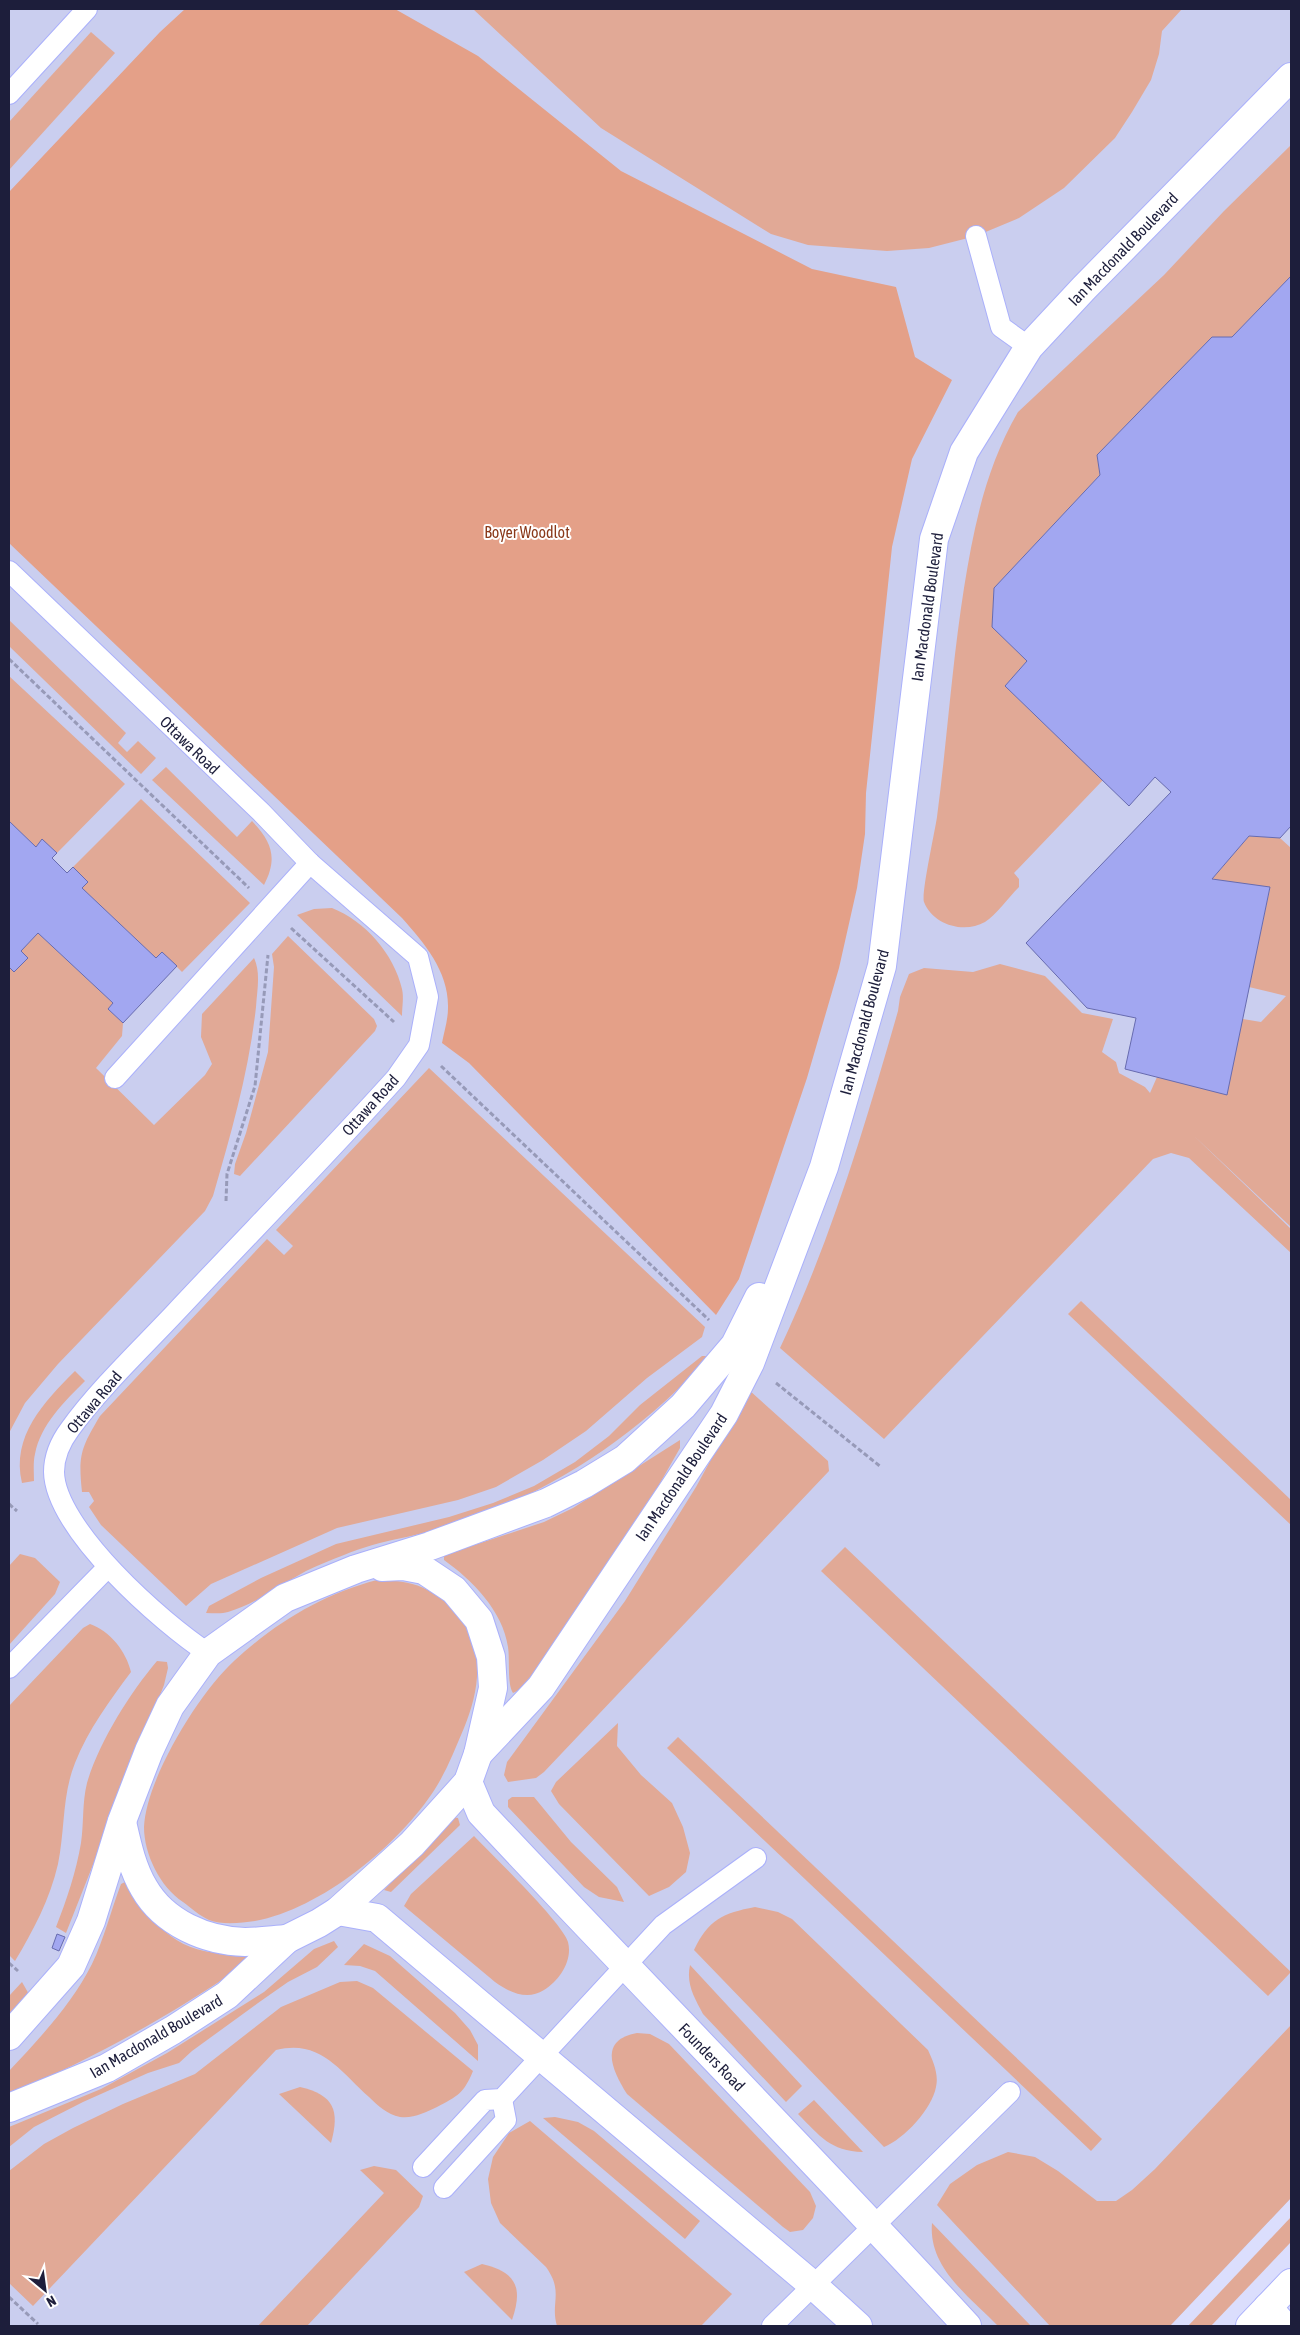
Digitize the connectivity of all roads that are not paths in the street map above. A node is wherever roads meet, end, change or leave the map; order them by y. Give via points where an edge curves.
1 (87, 9) edge
2 (1291, 77) edge
3 (9, 94) edge
4 (976, 236) dead end
5 (1030, 347) junction
6 (9, 571) edge
7 (310, 863) junction
8 (115, 1078) dead end
9 (824, 1166) junction
10 (108, 1567) junction
11 (356, 1569) junction
12 (208, 1653) junction
13 (9, 1668) edge
14 (478, 1754) junction
15 (468, 1782) junction
16 (122, 1821) junction
17 (756, 1858) dead end
18 (338, 1910) junction
19 (287, 1939) junction
20 (625, 1967) junction
21 (9, 2036) edge
22 (542, 2056) junction
23 (1010, 2092) dead end
24 (502, 2099) junction
25 (9, 2108) edge
26 (423, 2167) dead end
27 (444, 2188) dead end
28 (875, 2226) junction
29 (1291, 2283) edge
30 (814, 2286) junction
31 (1267, 2320) edge
32 (772, 2326) edge
33 (858, 2326) edge
34 (967, 2326) edge

1 - 3 lane
2 - 5 street, Ian Macdonald Boulevard via 1090,281
4 - 5 lane via 1001,327
5 - 9 street, Ian Macdonald Boulevard via 964,452 934,539 882,966
6 - 7 lane, Ottawa Road
7 - 8 lane
7 - 10 lane, Ottawa Road via 418,957 428,997 419,1045 389,1086 70,1428 60,1446 54,1470 56,1488 73,1520
9 - 11 street, Ian Macdonald Boulevard via 735,1345 683,1406 625,1459 546,1503 430,1546
9 - 14 street, Ian Macdonald Boulevard via 750,1363 724,1414 541,1687
10 - 12 lane, Ottawa Road via 174,1628
10 - 13 lane
11 - 12 street, Ian Macdonald Boulevard via 285,1598
11 - 14 street, Ian Macdonald Boulevard via 403,1566 424,1570 454,1590 479,1620 491,1657 493,1688
12 - 16 street, Ian Macdonald Boulevard via 170,1706
14 - 15 street, Ian Macdonald Boulevard
15 - 18 street, Ian Macdonald Boulevard via 412,1844
15 - 20 street, Founders Road via 481,1813
16 - 19 street, Ian Macdonald Boulevard via 130,1857 144,1888 161,1909 190,1930 222,1940
16 - 21 street, Ian Macdonald Boulevard via 91,1921 71,1966
17 - 20 lane via 663,1925
18 - 19 street, Ian Macdonald Boulevard
18 - 22 street via 377,1918
19 - 25 street, Ian Macdonald Boulevard via 227,1995 173,2030 107,2068
20 - 22 lane
20 - 28 street, Founders Road
22 - 24 lane
22 - 30 street
23 - 28 lane
24 - 26 lane via 485,2100
24 - 27 lane via 506,2120
28 - 30 lane
28 - 34 street, Founders Road
29 - 31 street
30 - 32 lane
30 - 33 street

